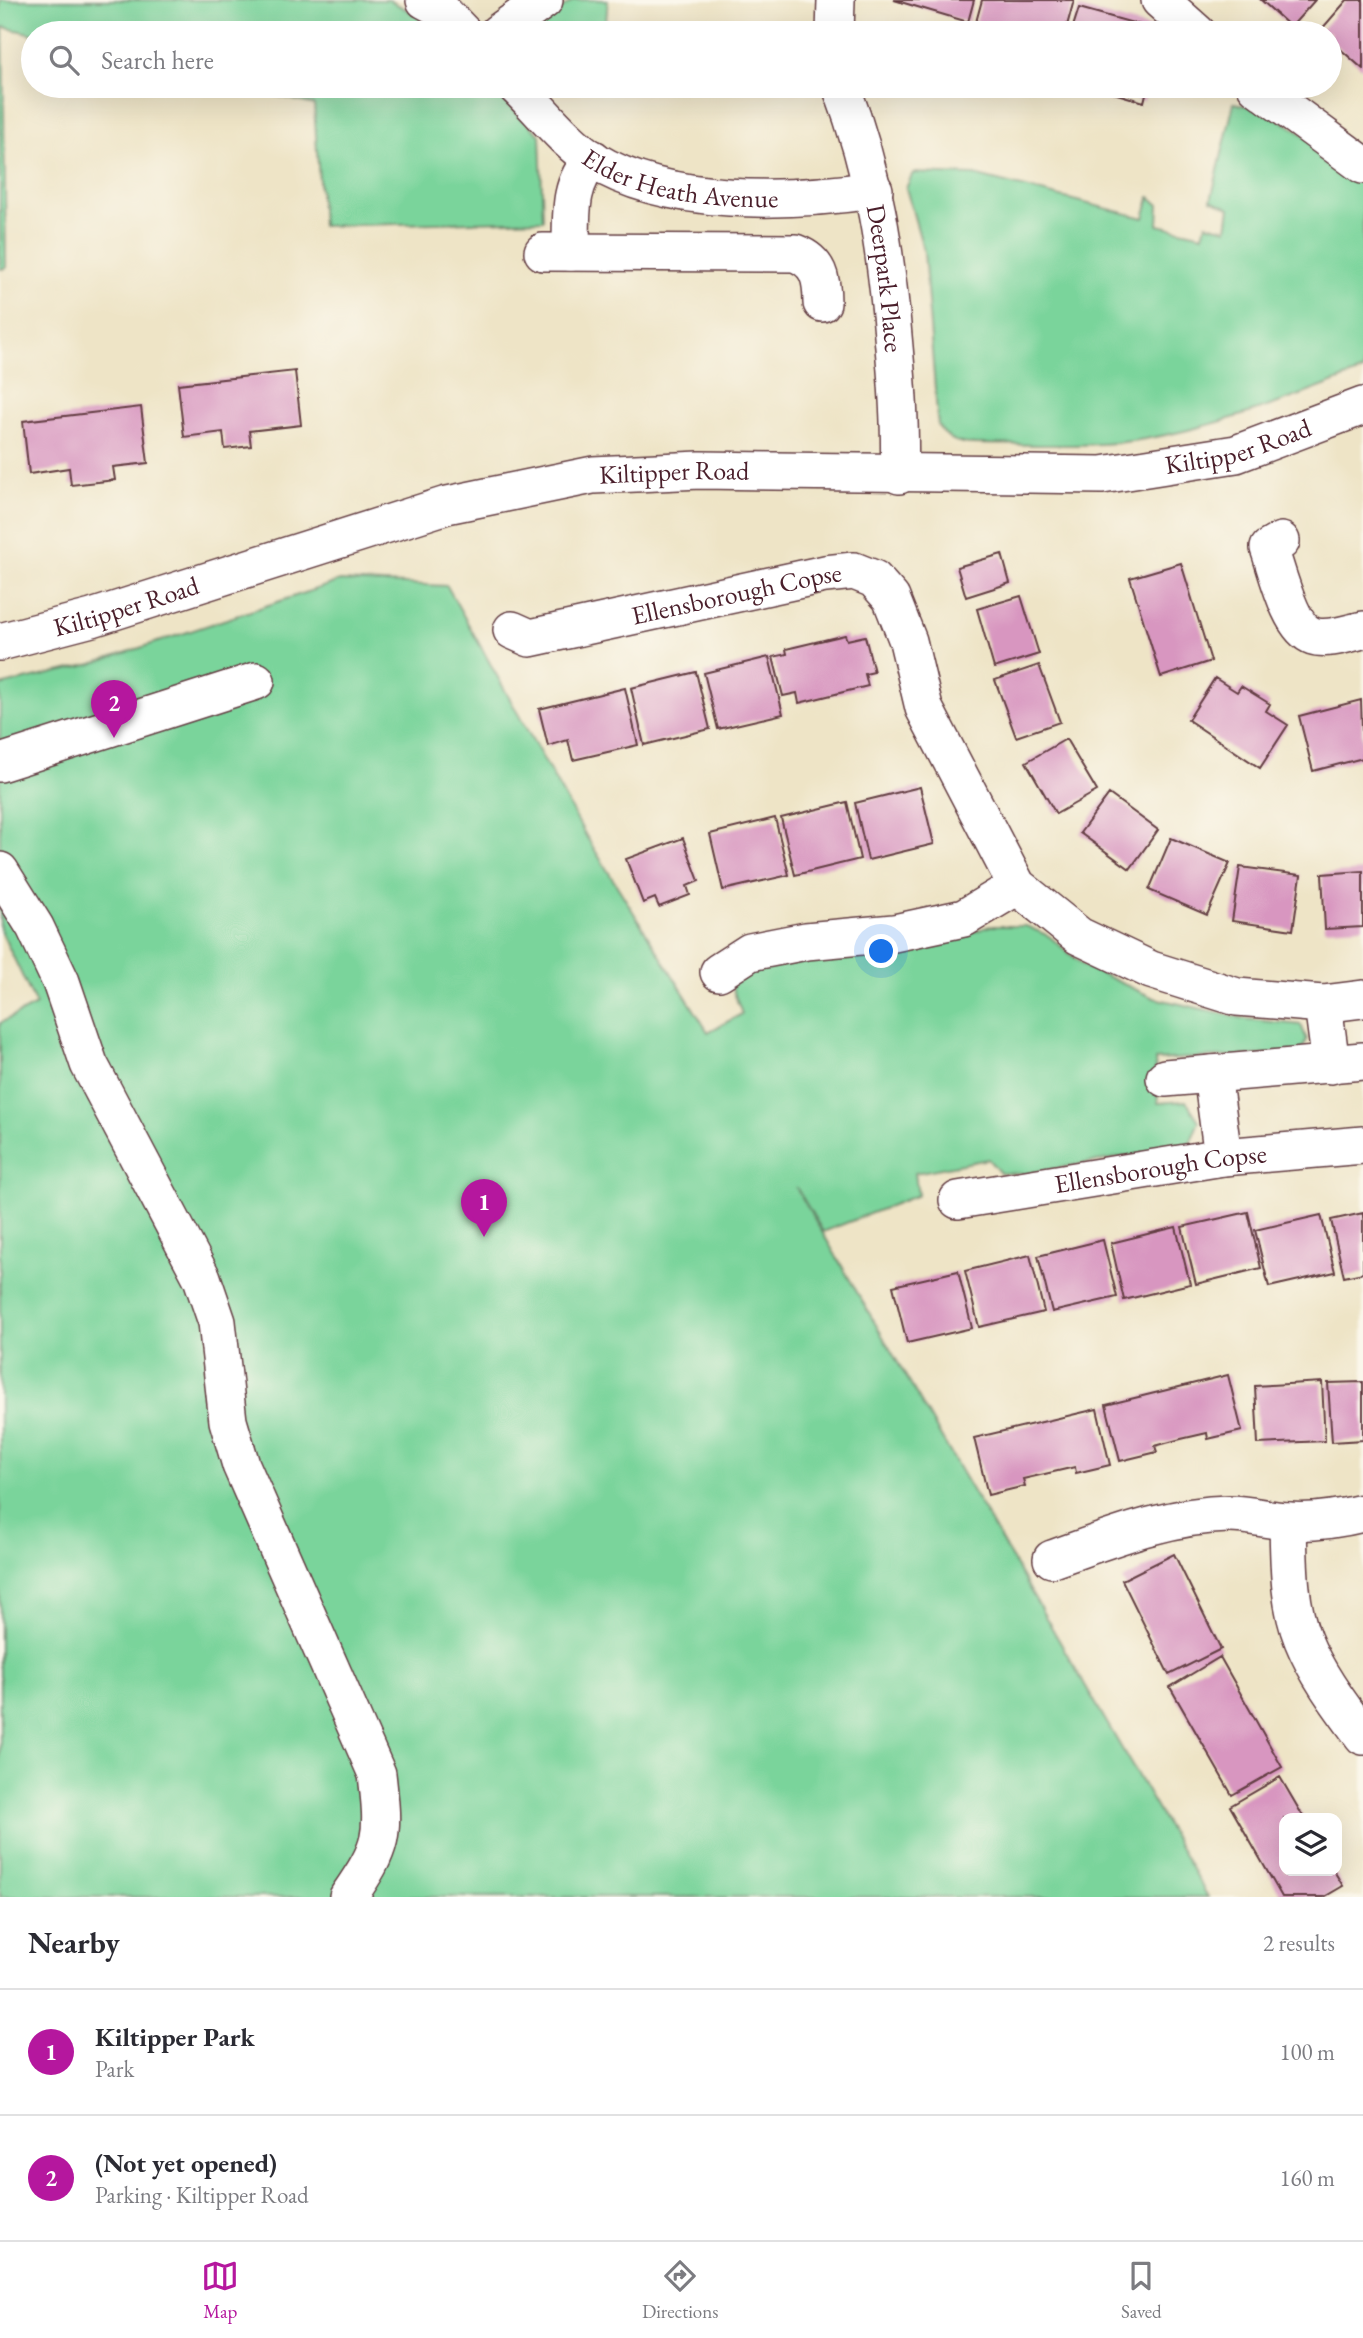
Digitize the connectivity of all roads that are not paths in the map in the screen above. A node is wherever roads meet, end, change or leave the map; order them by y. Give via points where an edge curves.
1 (425, 0) edge
2 (544, 0) edge
3 (836, 0) edge
4 (1160, 0) edge
5 (451, 21) edge
6 (515, 21) edge
7 (835, 21) edge
8 (1184, 21) edge
9 (529, 98) edge
10 (846, 98) edge
11 (1272, 98) edge
12 (593, 159) junction
13 (1363, 165) edge
14 (874, 190) junction
15 (822, 303) dead end
16 (1363, 406) edge
17 (899, 475) junction
18 (1281, 541) dead end
19 (512, 630) dead end
20 (1363, 630) edge
21 (0, 642) edge
22 (256, 681) dead end
23 (0, 763) edge
24 (0, 871) edge
25 (1017, 886) junction
26 (719, 972) dead end
27 (1363, 999) edge
28 (1323, 1004) junction
29 (1347, 1063) edge
30 (1212, 1074) junction
31 (1165, 1078) dead end
32 (1363, 1145) edge
33 (1223, 1157) junction
34 (958, 1200) dead end
35 (1363, 1513) edge
36 (1288, 1521) junction
37 (1052, 1559) dead end
38 (1363, 1736) edge
39 (348, 1897) edge

1 - 5 street
2 - 6 street
3 - 7 street
4 - 8 street
9 - 12 street, Elder Heath Avenue
10 - 14 street, Deerpark Place
11 - 13 street
12 - 14 street, Elder Heath Avenue via 622,175 694,192 774,199
12 - 15 street via 580,172 557,252 795,253 808,258 818,270
14 - 17 street, Deerpark Place via 890,296 901,433
16 - 17 street, Kiltipper Road via 1236,454 1102,475
17 - 21 street, Kiltipper Road via 700,470 593,475 447,505 92,618
18 - 20 street via 1269,548 1296,624 1313,636
19 - 25 street, Ellensborough Copse via 530,638 825,574 854,571 874,579 891,598 908,641 924,708
22 - 23 street
24 - 39 street via 35,927 61,982 89,1064 202,1278 217,1322 228,1421 241,1465 377,1774 383,1828 371,1863
25 - 26 street via 964,918 894,933 806,941 750,952
25 - 28 street, Ellensborough Copse via 1079,936 1151,970 1237,997
27 - 28 street, Ellensborough Copse
28 - 29 street
29 - 30 street
30 - 31 street
30 - 33 street
32 - 33 street, Ellensborough Copse
33 - 34 street, Ellensborough Copse
35 - 36 street via 1330,1521
36 - 37 street via 1231,1514 1188,1517 1112,1536
36 - 38 street via 1290,1583 1302,1639 1329,1689

